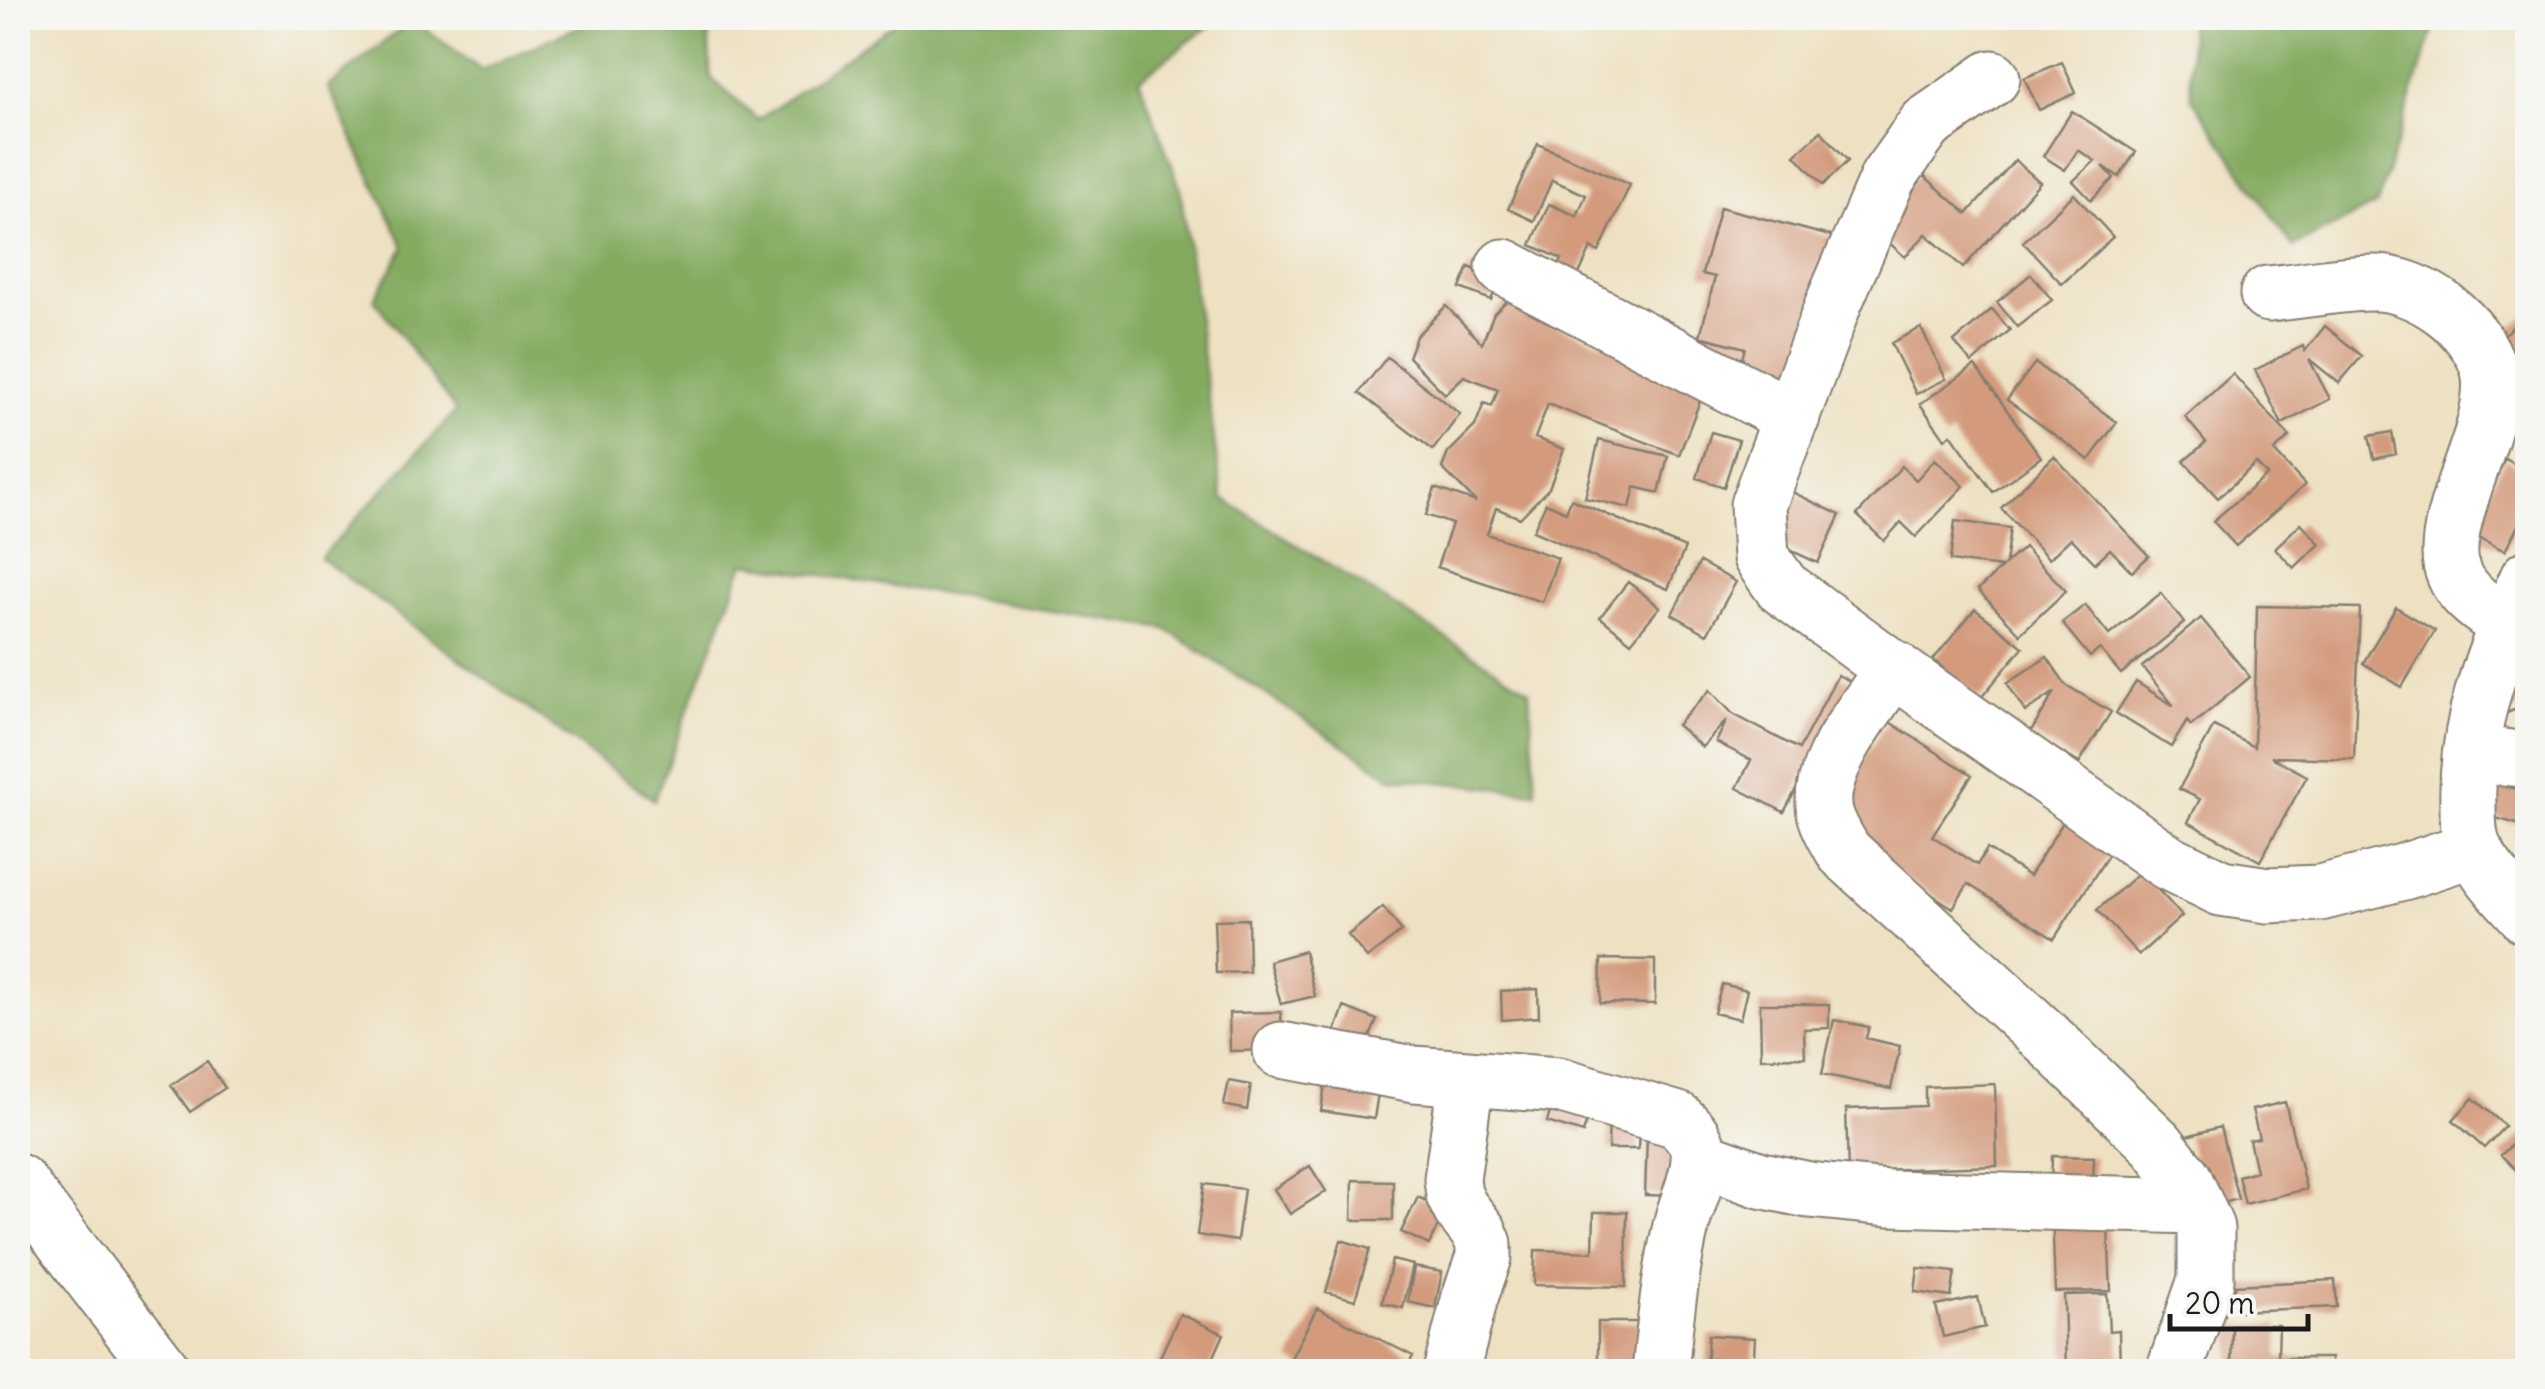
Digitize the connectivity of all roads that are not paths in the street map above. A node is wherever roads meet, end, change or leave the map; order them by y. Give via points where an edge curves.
1 (1992, 78) dead end
2 (1504, 266) dead end
3 (2268, 294) dead end
4 (1792, 417) junction
5 (2517, 601) edge
6 (1894, 668) junction
7 (2471, 753) junction
8 (2528, 760) edge
9 (2473, 848) junction
10 (2528, 917) edge
11 (1281, 1050) dead end
12 (1466, 1080) junction
13 (1700, 1158) junction
14 (18, 1182) edge
15 (2196, 1206) junction
16 (164, 1372) edge
17 (1450, 1372) edge
18 (1660, 1372) edge
19 (2174, 1372) edge

1 - 4 street via 1926,124 1888,177
2 - 4 street
3 - 5 street via 2377,283 2414,291 2449,311 2478,344 2490,372 2490,398 2454,523 2451,562 2468,597
4 - 6 street via 1758,505 1761,557 1782,588
5 - 7 street via 2482,689
6 - 9 street via 2168,862 2222,888 2320,893
6 - 15 street via 1836,756 1825,790 1825,814 1844,852 2157,1144
7 - 8 street
7 - 9 street
9 - 10 street
11 - 12 street
12 - 13 street via 1559,1085 1664,1115 1690,1130
12 - 17 street via 1452,1179 1484,1257
13 - 15 street via 1761,1180 1888,1198
13 - 18 street via 1670,1276
14 - 16 street
15 - 19 street via 2206,1228 2206,1280

